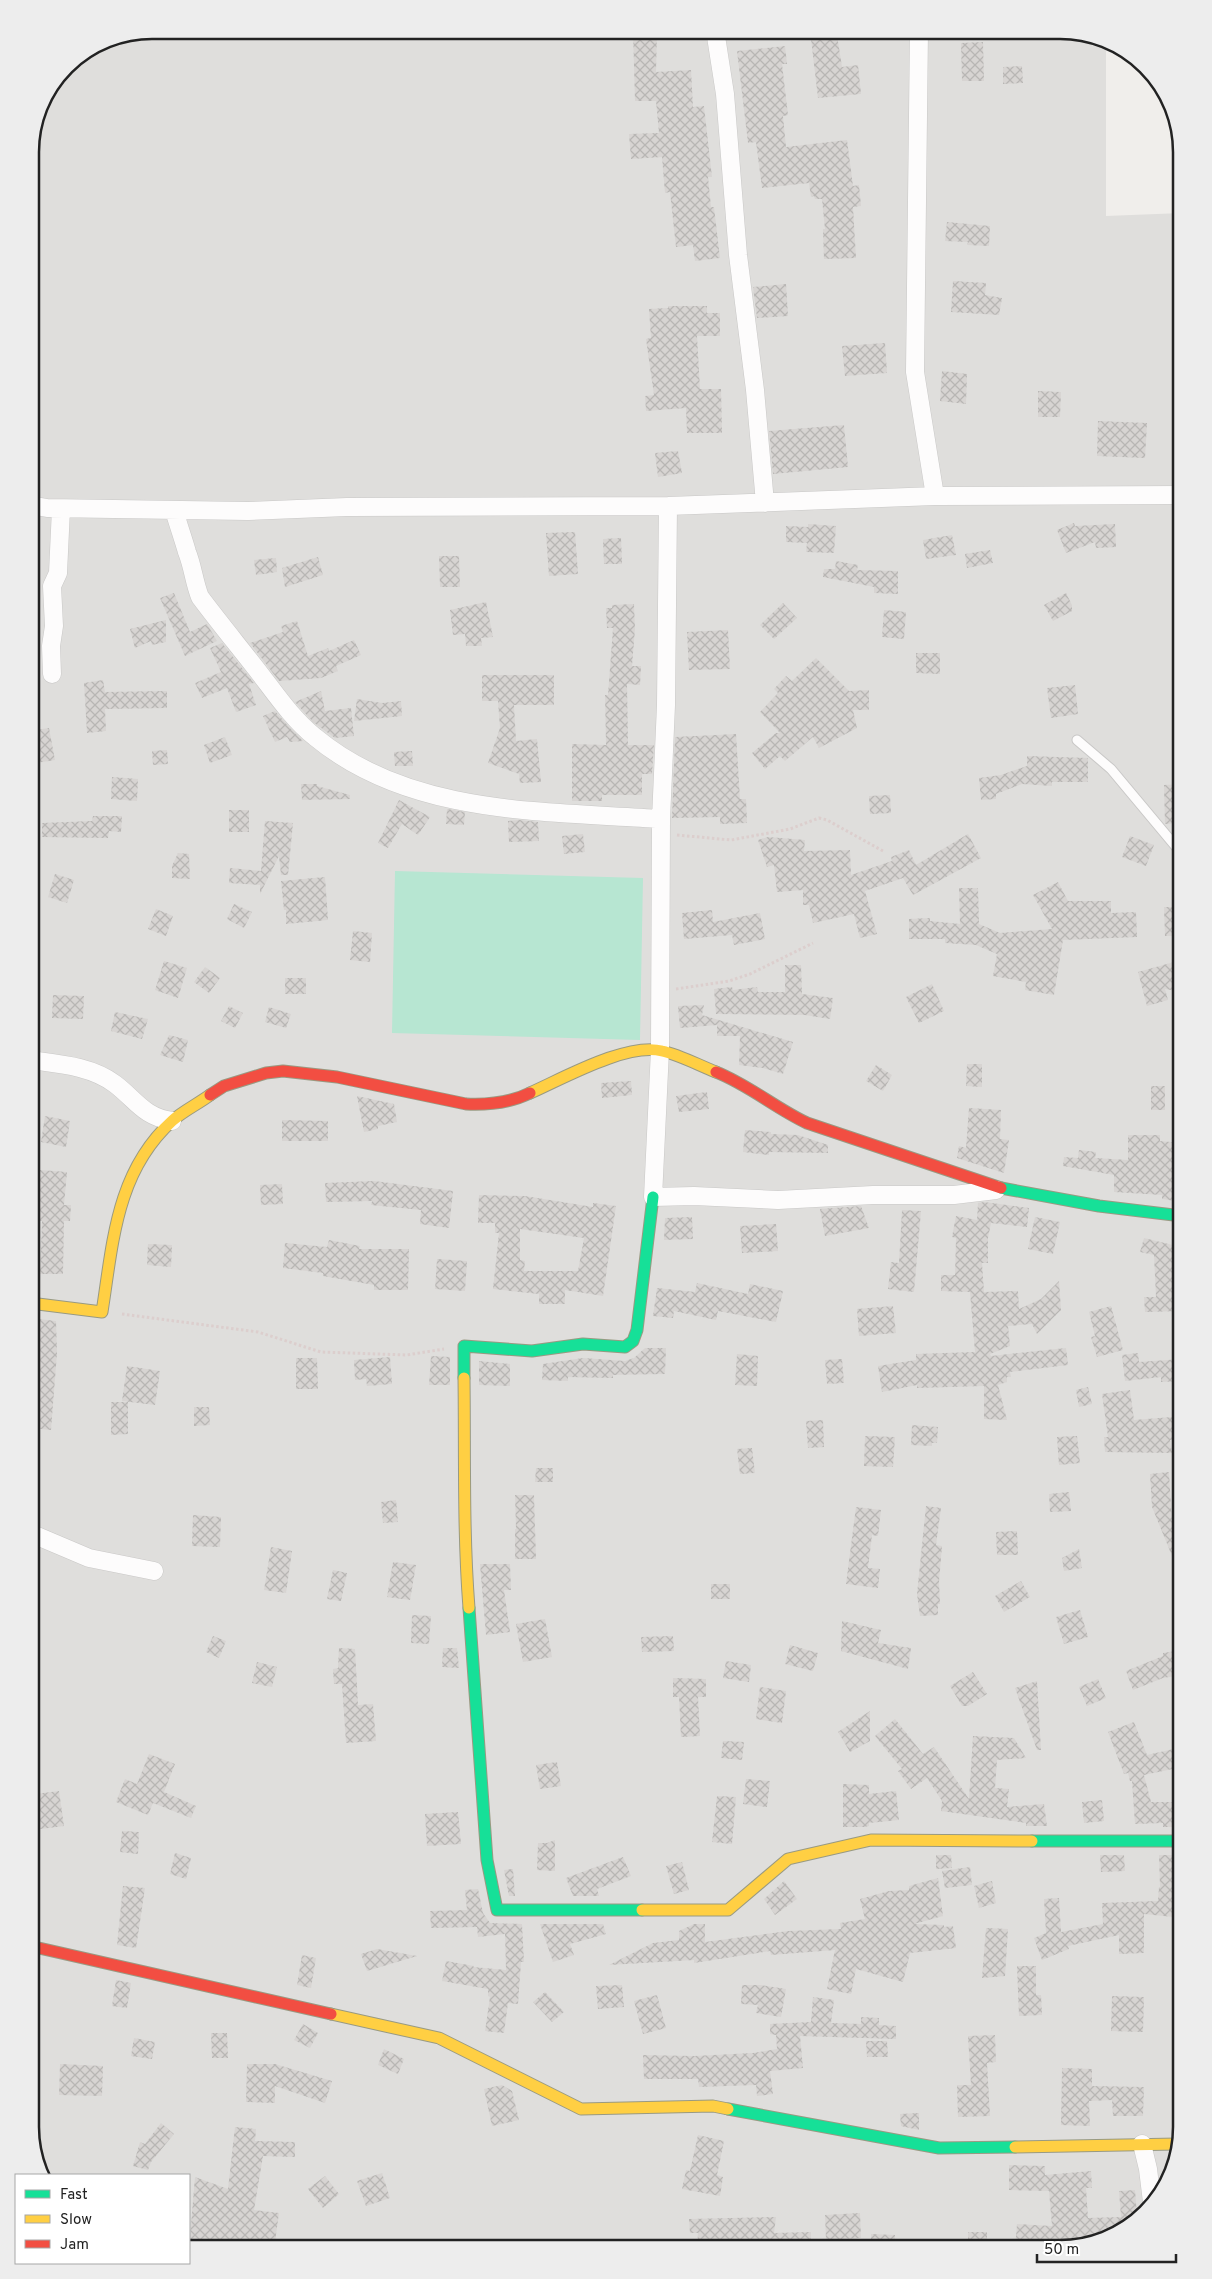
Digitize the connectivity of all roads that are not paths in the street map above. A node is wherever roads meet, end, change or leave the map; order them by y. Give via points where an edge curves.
1 (716, 39) edge
2 (918, 39) edge
3 (1173, 495) edge
4 (935, 496) junction
5 (765, 503) junction
6 (39, 506) edge
7 (668, 506) junction
8 (61, 509) junction
9 (174, 510) junction
10 (52, 674) dead end
11 (1077, 740) dead end
12 (661, 827) junction
13 (1173, 843) edge
14 (660, 1050) junction
15 (39, 1061) edge
16 (172, 1121) junction
17 (1003, 1189) junction
18 (653, 1197) junction
19 (1173, 1215) edge
20 (39, 1304) edge
21 (39, 1537) edge
22 (154, 1571) dead end
23 (1173, 1840) edge
24 (39, 1948) edge
25 (1142, 2144) junction
26 (1172, 2144) edge
27 (1151, 2194) edge

1 - 5 street via 725,94 738,255
2 - 4 street via 915,372
3 - 4 street
4 - 5 street
5 - 7 street
6 - 8 street
7 - 9 street
7 - 12 street
8 - 9 street
8 - 10 street via 58,574 52,586
9 - 12 street via 200,597 284,705 314,736 348,762 380,778 440,797
11 - 13 lane via 1111,769
12 - 14 street
14 - 16 street via 609,1057 526,1096 483,1105 337,1077 283,1071 266,1073 224,1086
14 - 17 street via 738,1080 807,1123
14 - 18 street
15 - 16 street via 96,1073 115,1084 150,1116
16 - 20 street via 141,1158 125,1189 115,1227 102,1312
17 - 18 street via 954,1195 778,1200
17 - 19 street
18 - 23 street via 633,1341 625,1347 583,1344 532,1351 464,1346 464,1544 487,1860 497,1910 728,1910 788,1859 872,1840
21 - 22 street via 89,1558
24 - 25 street via 439,2038 581,2109 713,2106 939,2148
25 - 26 street
25 - 27 street

